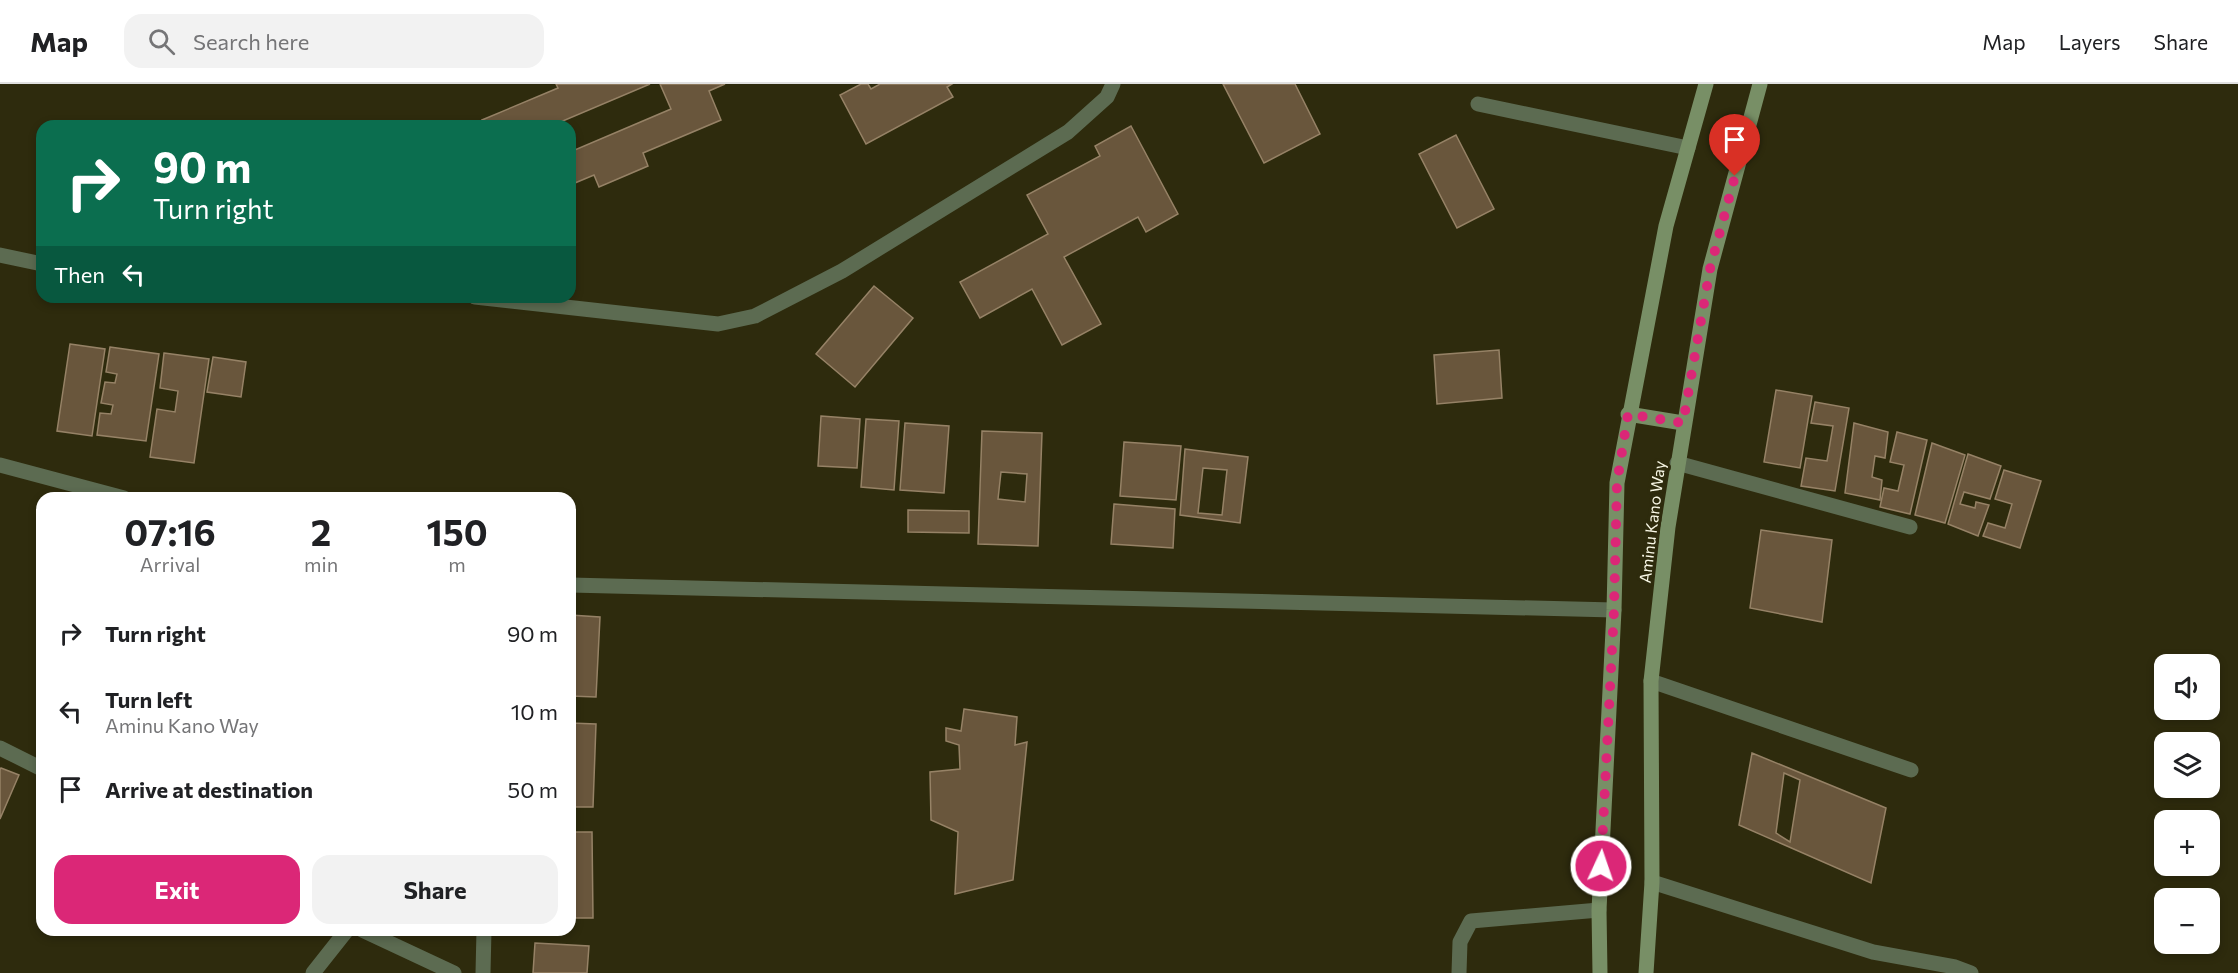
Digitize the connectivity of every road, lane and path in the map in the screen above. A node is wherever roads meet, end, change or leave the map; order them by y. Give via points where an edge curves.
1 (1113, 84) edge
2 (1706, 84) edge
3 (1760, 84) edge
4 (1478, 104) dead end
5 (1688, 148) junction
6 (0, 255) edge
7 (36, 263) edge
8 (529, 303) edge
9 (1628, 414) junction
10 (1683, 423) junction
11 (1677, 462) junction
12 (0, 465) edge
13 (101, 492) edge
14 (1910, 527) dead end
15 (576, 585) edge
16 (1614, 610) junction
17 (1651, 681) junction
18 (2, 754) edge
19 (36, 767) edge
20 (1911, 770) dead end
21 (1652, 882) junction
22 (1599, 910) junction
23 (342, 936) edge
24 (375, 936) edge
25 (484, 936) edge
26 (312, 973) edge
27 (454, 973) edge
28 (483, 973) edge
29 (1459, 973) edge
30 (1600, 973) edge
31 (1646, 973) edge
32 (1971, 973) edge

1 - 8 street via 1107,97 1068,132 842,271 755,316 718,324
2 - 5 main road, Aminu Kano Way
3 - 10 main road, Aminu Kano Way via 1710,269
4 - 5 street
5 - 9 main road, Aminu Kano Way via 1666,226
6 - 7 street
9 - 10 main road
9 - 16 main road, Aminu Kano Way via 1617,483
10 - 11 main road, Aminu Kano Way
11 - 14 street
11 - 17 main road, Aminu Kano Way
12 - 13 street
15 - 16 street
16 - 22 main road, Aminu Kano Way
17 - 20 street
17 - 21 main road, Aminu Kano Way
18 - 19 street
21 - 31 main road, Aminu Kano Way
21 - 32 street via 1874,952
22 - 29 street via 1472,921 1460,942
22 - 30 main road, Aminu Kano Way
23 - 26 street
24 - 27 street
25 - 28 street

